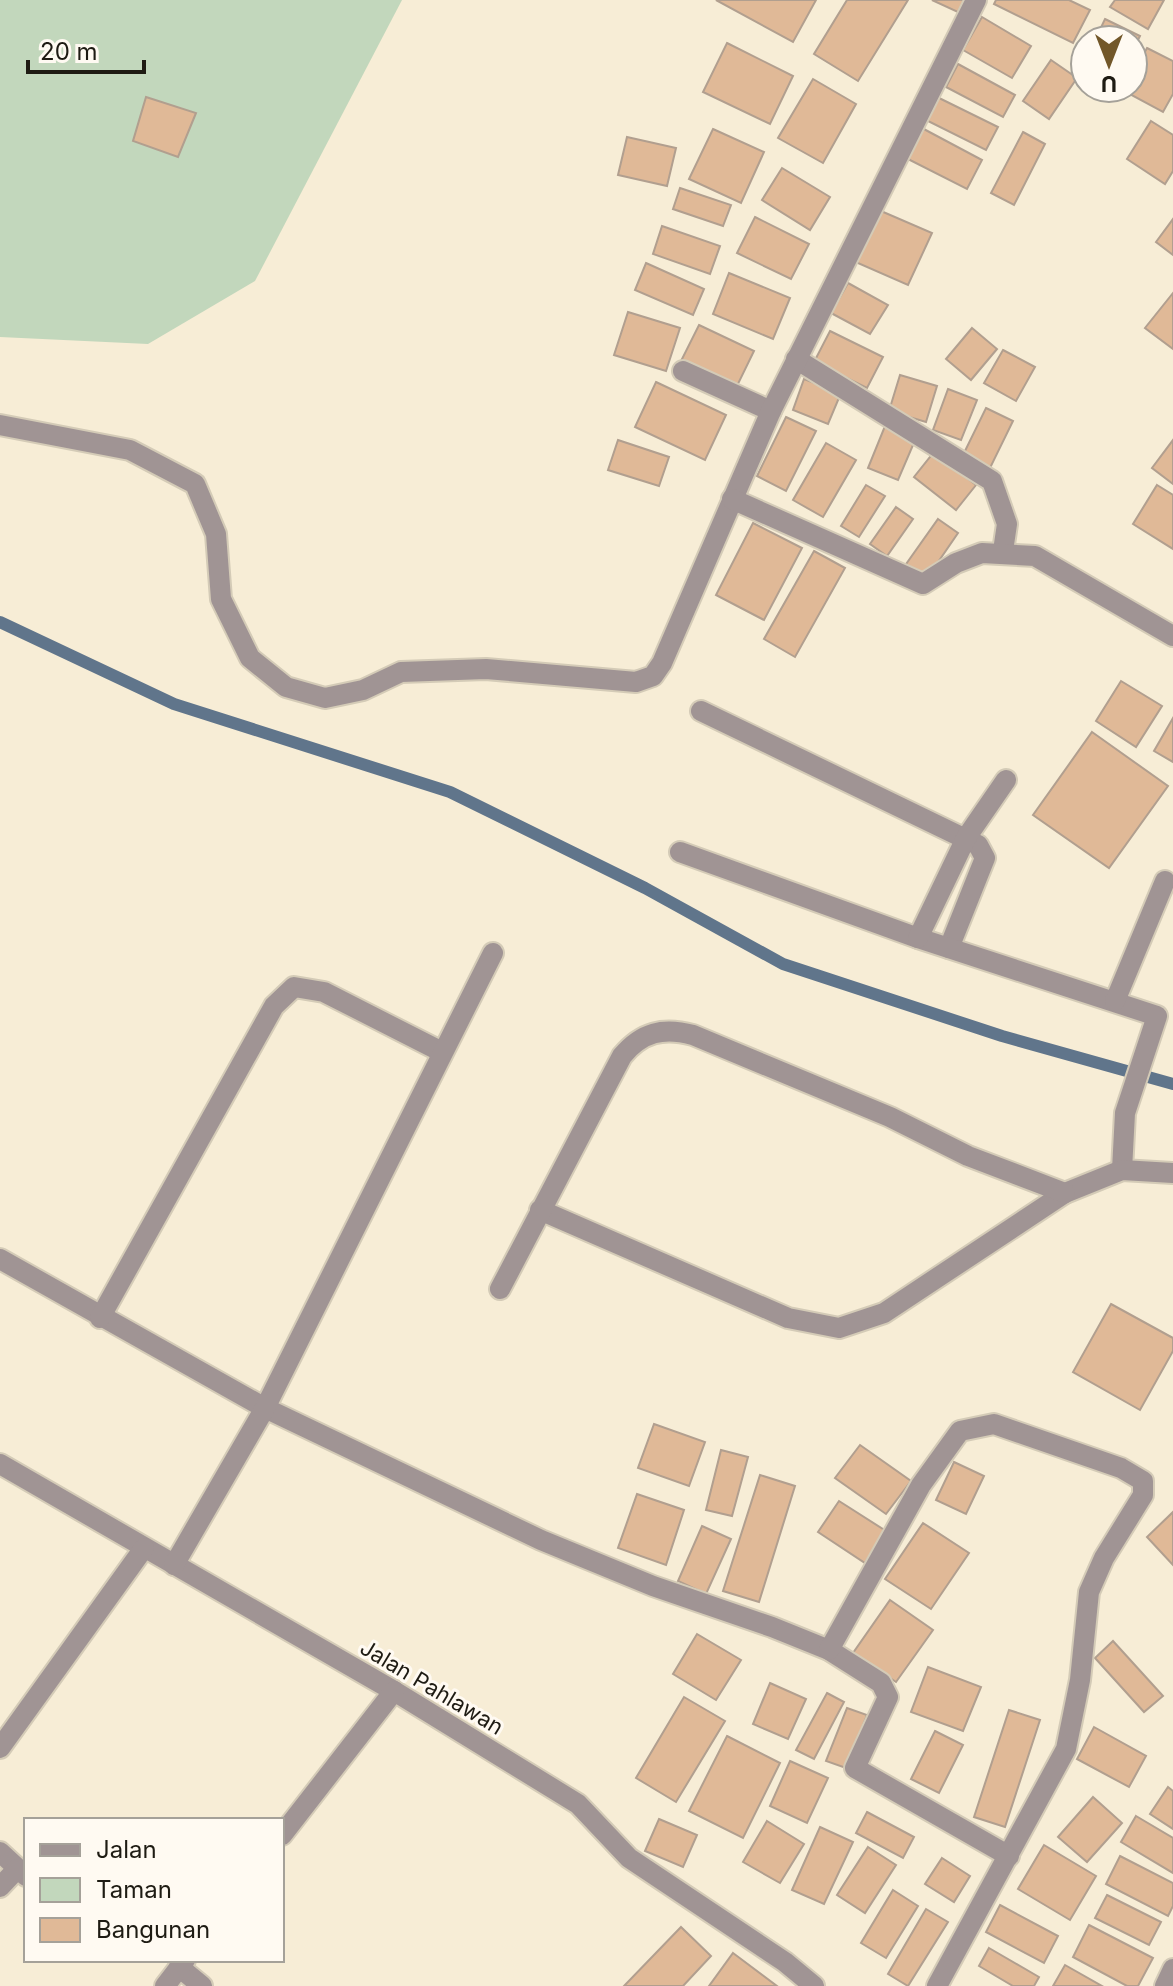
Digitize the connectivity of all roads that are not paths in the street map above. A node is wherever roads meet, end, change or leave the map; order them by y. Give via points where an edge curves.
1 (976, 0) edge
2 (796, 359) junction
3 (683, 371) dead end
4 (771, 411) junction
5 (0, 425) edge
6 (732, 499) junction
7 (1003, 551) junction
8 (1173, 636) edge
9 (701, 711) dead end
10 (1006, 780) dead end
11 (966, 838) junction
12 (680, 852) dead end
13 (1165, 881) dead end
14 (918, 938) junction
15 (949, 948) junction
16 (493, 953) dead end
17 (1115, 1001) junction
18 (1165, 1019) edge
19 (442, 1052) junction
20 (1122, 1170) junction
21 (1173, 1173) edge
22 (1065, 1193) junction
23 (540, 1210) junction
24 (0, 1259) edge
25 (500, 1289) dead end
26 (100, 1318) junction
27 (265, 1408) junction
28 (0, 1464) edge
29 (144, 1548) junction
30 (174, 1565) junction
31 (829, 1650) junction
32 (394, 1691) junction
33 (0, 1748) edge
34 (284, 1832) edge
35 (0, 1852) edge
36 (1009, 1856) junction
37 (22, 1872) edge
38 (0, 1887) edge
39 (182, 1963) edge
40 (1173, 1969) edge
41 (165, 1986) edge
42 (202, 1986) edge
43 (814, 1986) edge
44 (937, 1986) edge
45 (1165, 1986) edge

1 - 2 street
2 - 4 street
2 - 7 street via 992,481 1007,524
3 - 4 street
4 - 6 street
5 - 6 street via 130,450 195,484 216,534 221,599 250,658 286,687 325,698 363,690 401,672 486,669 636,682 653,676
6 - 7 street via 923,584 956,563
7 - 8 street via 1035,556
9 - 11 street
10 - 11 street
11 - 14 street
11 - 15 street via 985,858
12 - 14 street
13 - 17 street
14 - 15 street
15 - 17 street
16 - 19 street
17 - 18 street
18 - 20 street via 1144,1057 1125,1113
19 - 26 street via 324,992 294,987 274,1006
19 - 27 street
20 - 21 street
20 - 22 street
22 - 23 street via 884,1313 839,1328 788,1318
22 - 23 street via 693,1035 664,1031 639,1039 622,1056
23 - 25 street
24 - 26 street
26 - 27 street
27 - 30 street
27 - 31 street via 541,1540
28 - 29 street, Jalan Pahlawan
29 - 30 street, Jalan Pahlawan
29 - 33 street
30 - 32 street, Jalan Pahlawan
31 - 36 street via 881,1683 888,1697 855,1768
31 - 36 street via 921,1485 960,1431 994,1424 1121,1468 1143,1481 1143,1495 1089,1592 1066,1749
32 - 34 street
32 - 43 street, Jalan Pahlawan via 578,1804 629,1858
35 - 37 street
36 - 44 street
37 - 38 street
39 - 41 street
39 - 42 street
40 - 45 street

